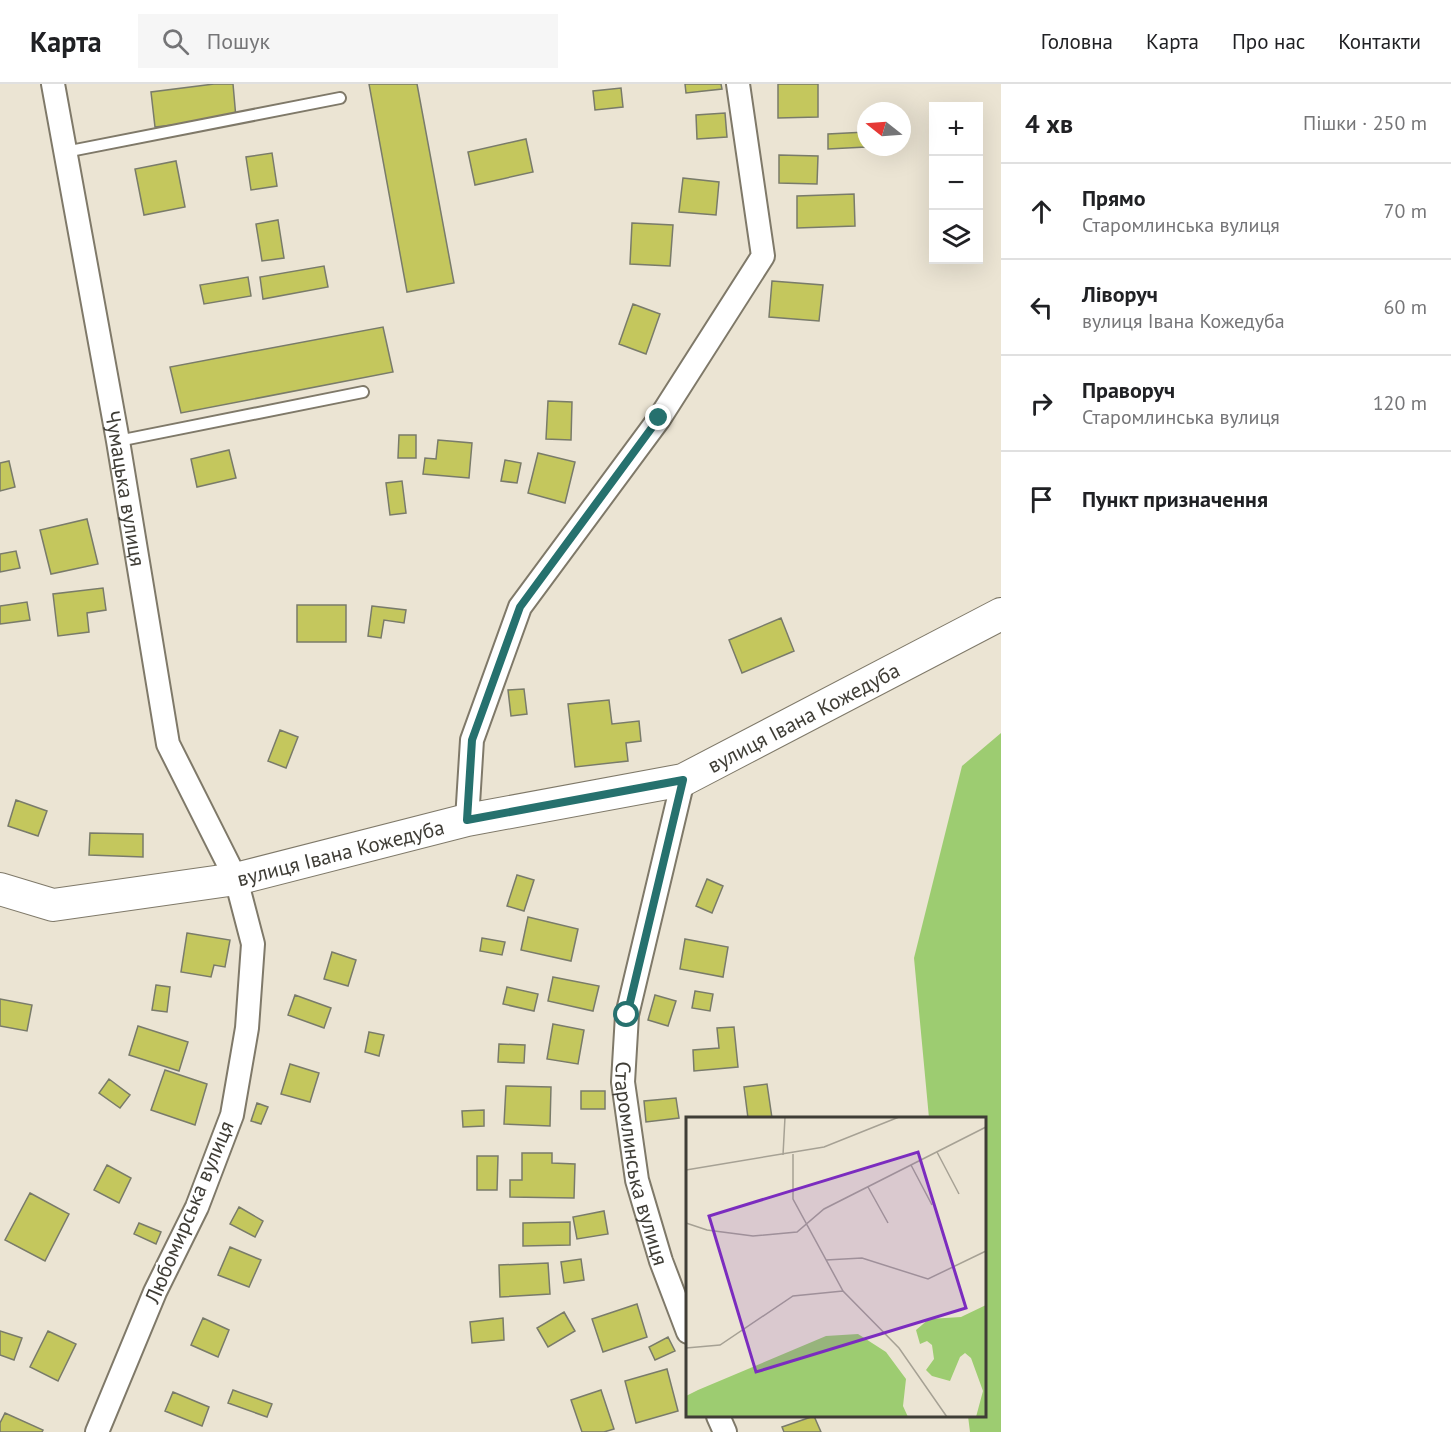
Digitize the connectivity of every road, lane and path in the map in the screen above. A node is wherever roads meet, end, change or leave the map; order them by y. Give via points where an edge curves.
1 (53, 84) edge
2 (738, 84) edge
3 (340, 98) dead end
4 (65, 152) junction
5 (363, 392) dead end
6 (118, 441) junction
7 (1001, 614) edge
8 (683, 780) junction
9 (467, 820) junction
10 (236, 879) junction
11 (0, 889) edge
12 (686, 1329) edge
13 (718, 1417) edge
14 (97, 1432) edge
15 (724, 1432) edge

1 - 4 street, Чумацька вулиця
2 - 9 street via 763,256 659,418 520,607 472,740
3 - 4 lane
4 - 6 street, Чумацька вулиця
5 - 6 lane
6 - 10 street, Чумацька вулиця via 168,744
7 - 8 main road, вулиця Івана Кожедуба
8 - 9 main road, вулиця Івана Кожедуба
8 - 12 street, Старомлинська вулиця via 627,1015 623,1082 637,1180
9 - 10 main road, вулиця Івана Кожедуба
10 - 11 main road, вулиця Івана Кожедуба via 53,905
10 - 14 street, Любомирська вулиця via 253,944 247,1028 232,1115 197,1206 155,1292
13 - 15 street

